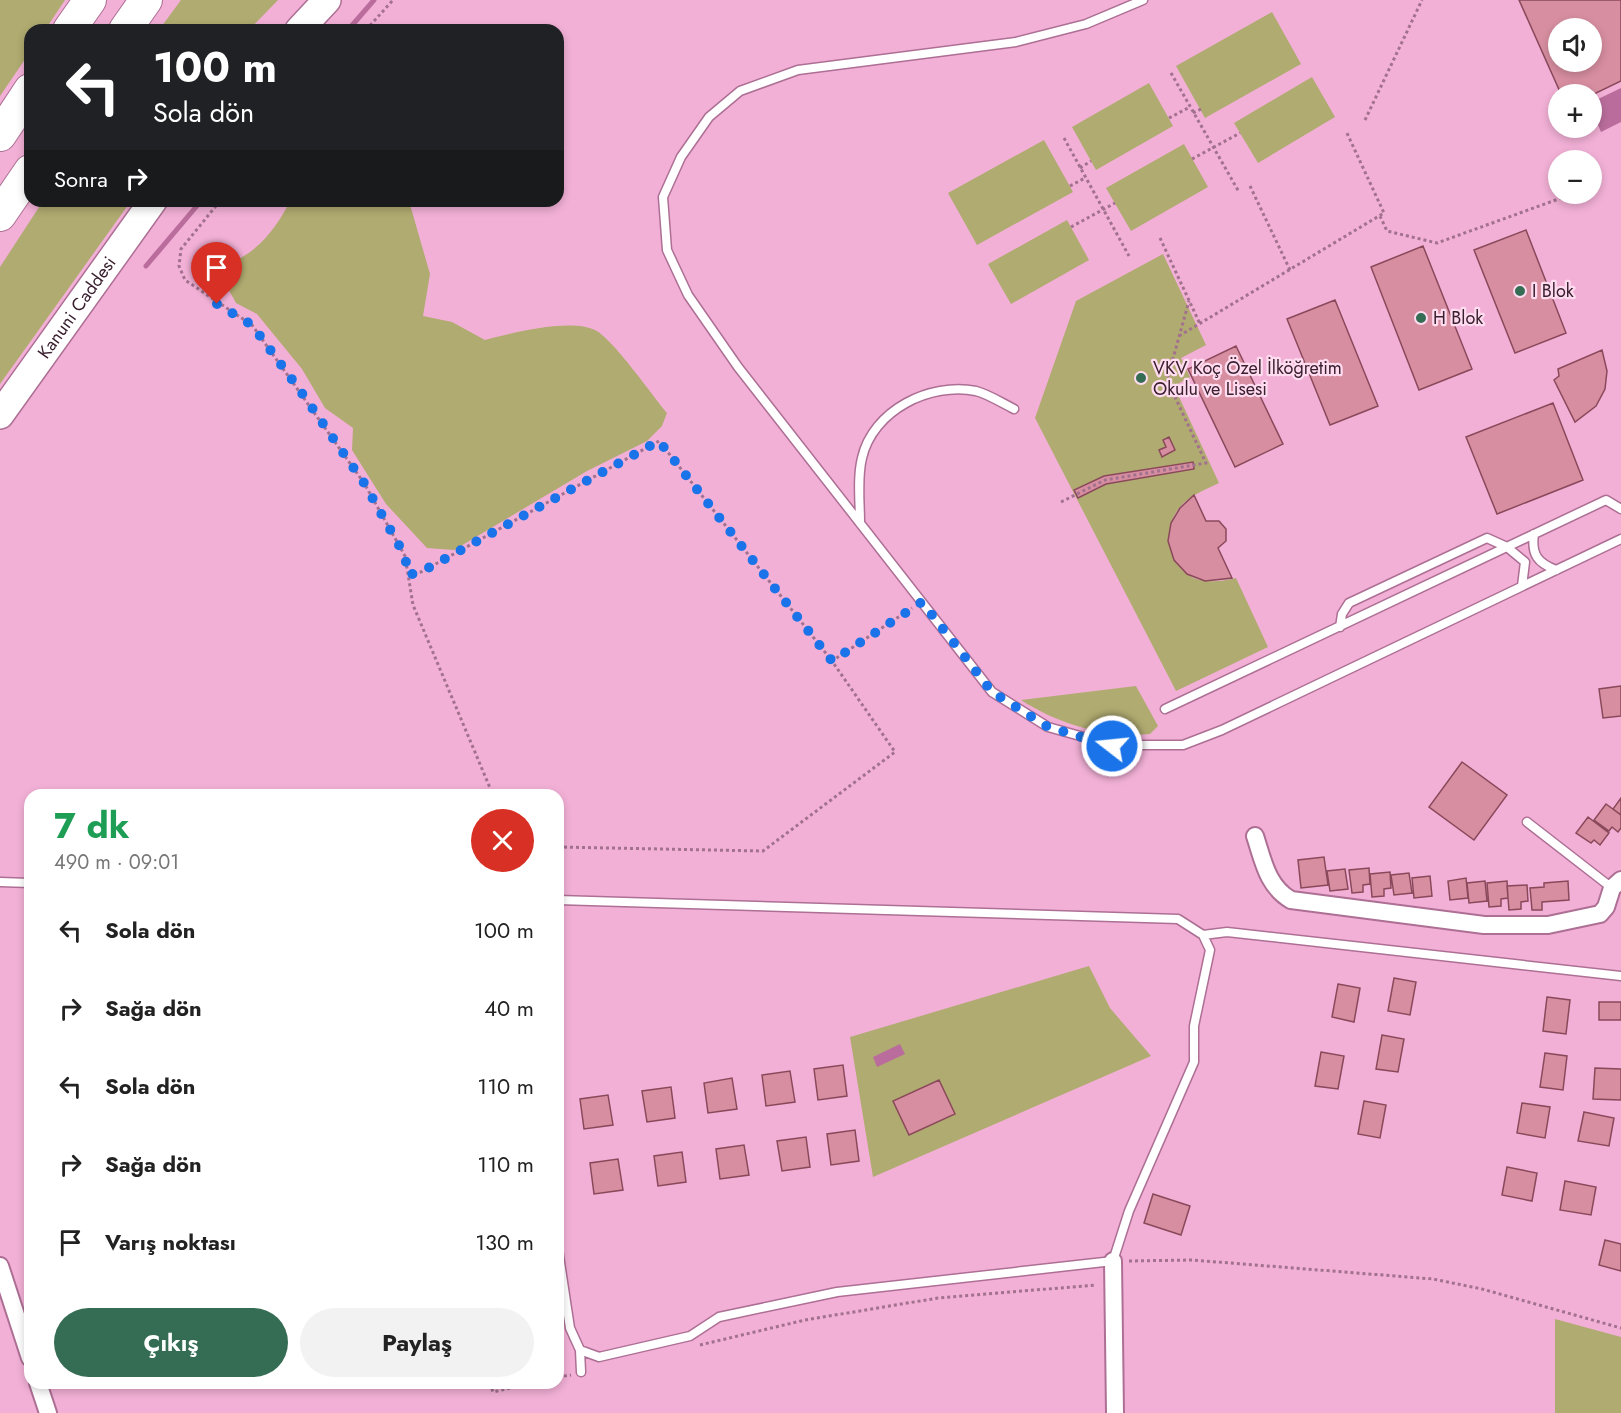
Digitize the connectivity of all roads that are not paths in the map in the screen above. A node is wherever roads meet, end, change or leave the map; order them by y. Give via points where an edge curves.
1 (90, 0) edge
2 (146, 0) edge
3 (327, 0) edge
4 (1143, 0) edge
5 (73, 24) edge
6 (129, 24) edge
7 (305, 24) edge
8 (24, 99) edge
9 (0, 135) edge
10 (24, 180) edge
11 (149, 207) edge
12 (0, 215) edge
13 (1014, 408) dead end
14 (0, 415) edge
15 (1621, 508) edge
16 (860, 523) junction
17 (1534, 534) junction
18 (1621, 539) edge
19 (1507, 547) junction
20 (1556, 570) junction
21 (1522, 586) junction
22 (1340, 627) junction
23 (1165, 710) dead end
24 (1527, 822) dead end
25 (1255, 836) dead end
26 (0, 882) edge
27 (24, 883) edge
28 (1618, 887) edge
29 (564, 900) edge
30 (1203, 935) junction
31 (1621, 976) edge
32 (1113, 1261) junction
33 (0, 1266) edge
34 (564, 1288) edge
35 (24, 1340) edge
36 (580, 1350) junction
37 (581, 1372) road end
38 (40, 1389) edge
39 (48, 1413) edge
40 (1115, 1413) edge

1 - 5 highway
2 - 6 highway
3 - 7 main road
4 - 16 lane via 1086,24 1016,42 798,70 740,91 709,117 681,157 663,197 667,250 688,295 738,367
8 - 9 highway
10 - 12 highway
11 - 14 main road, Kanuni Caddesi
13 - 16 lane via 977,391 942,390 918,396 897,409 879,425 862,458
15 - 17 lane via 1606,500
16 - 21 lane via 992,692 1048,727 1112,746 1183,745 1229,727
17 - 19 lane
17 - 20 lane via 1532,548 1536,558
18 - 20 lane
19 - 21 lane via 1525,562
19 - 22 lane
19 - 22 lane via 1487,538 1349,603
20 - 21 lane
22 - 23 lane
24 - 28 lane
25 - 28 street via 1271,881 1282,895 1300,903 1484,925 1548,925 1600,914
26 - 27 lane
29 - 30 lane via 1178,919
30 - 31 lane via 1227,932
30 - 32 lane via 1210,950 1194,1026 1194,1062 1129,1211
32 - 36 lane via 837,1292 719,1317 690,1336 599,1356
32 - 40 street
33 - 35 street
34 - 36 lane via 570,1328
36 - 37 lane
38 - 39 street

